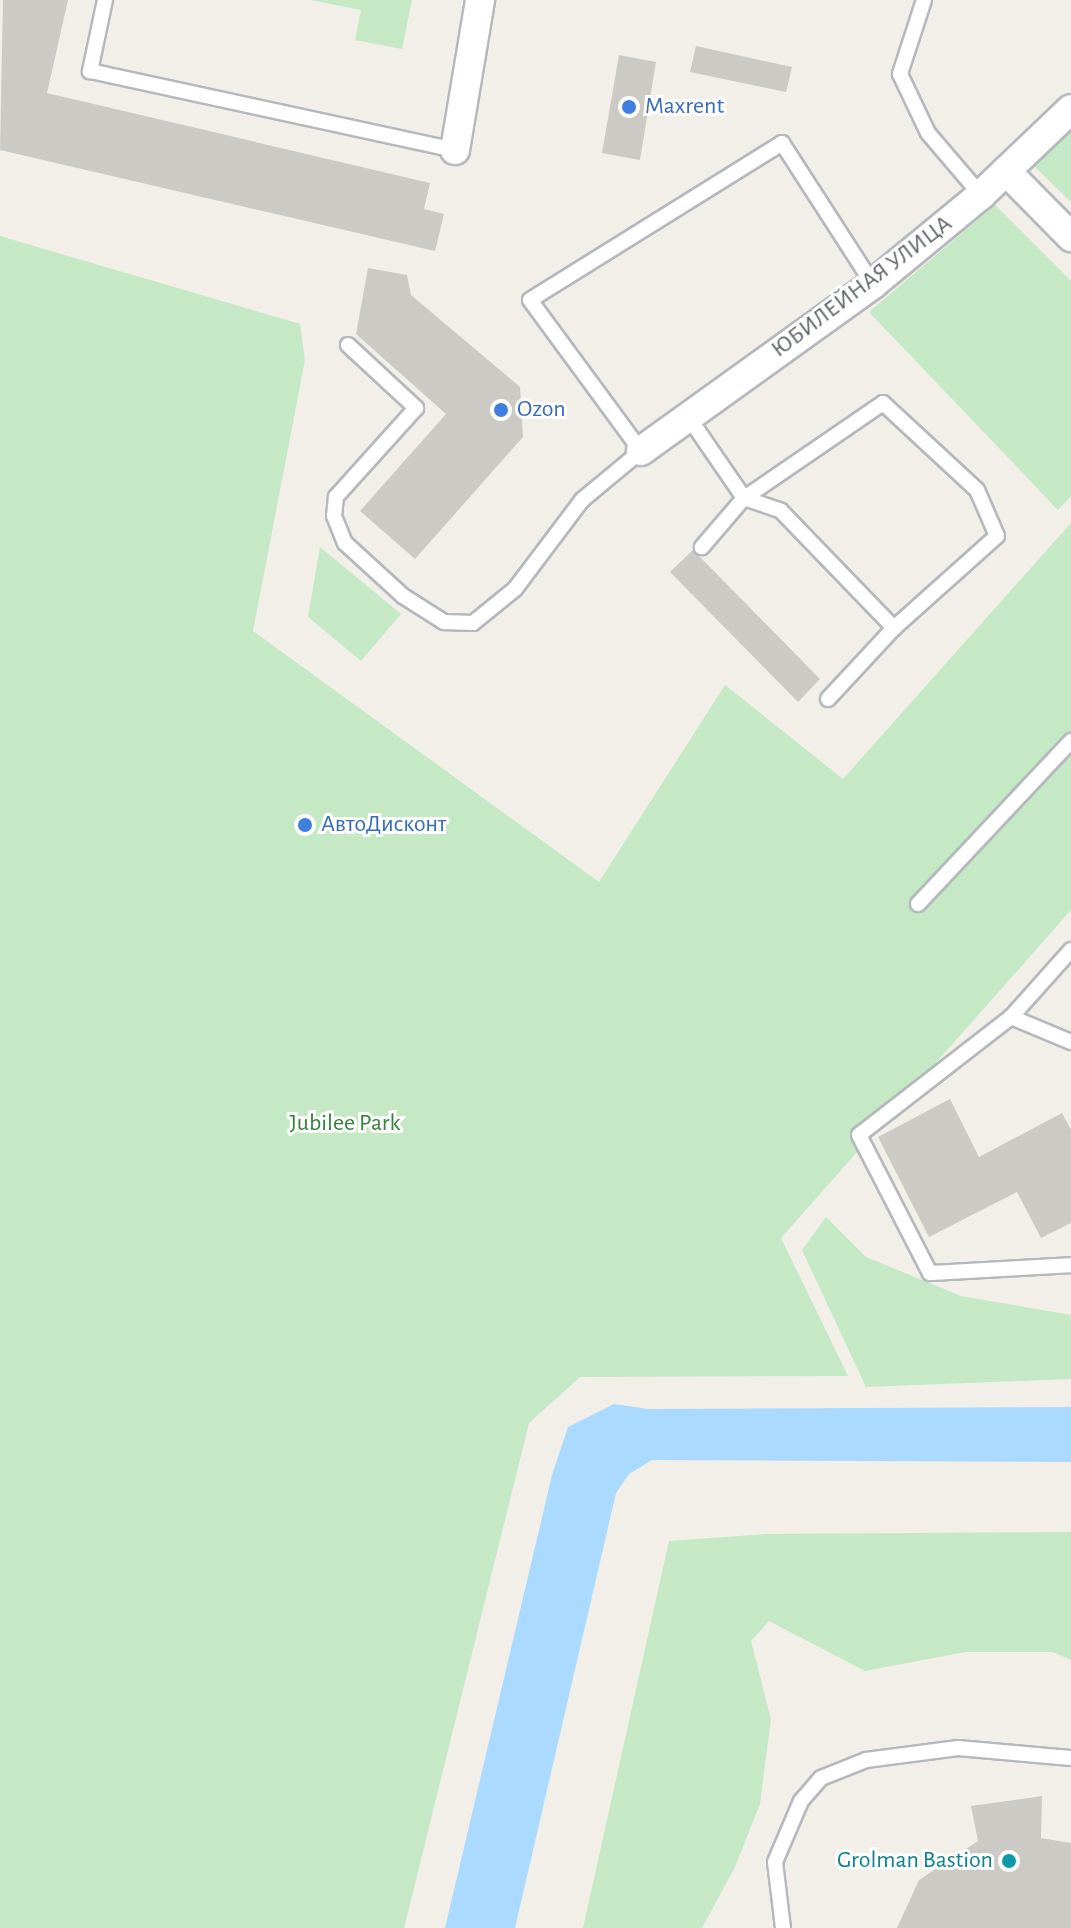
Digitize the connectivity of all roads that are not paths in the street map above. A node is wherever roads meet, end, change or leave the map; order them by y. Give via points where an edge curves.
1 (105, 0) edge
2 (480, 0) edge
3 (924, 0) edge
4 (1071, 109) edge
5 (455, 150) joint
6 (1006, 171) junction
7 (981, 195) junction
8 (1071, 237) edge
9 (873, 284) junction
10 (348, 345) dead end
11 (686, 415) junction
12 (641, 451) junction
13 (744, 498) junction
14 (702, 547) dead end
15 (894, 628) junction
16 (828, 699) dead end
17 (1071, 741) edge
18 (918, 904) dead end
19 (1071, 950) edge
20 (1011, 1017) junction
21 (1071, 1042) edge
22 (1071, 1265) edge
23 (1071, 1758) edge
24 (783, 1928) edge

1 - 5 lane via 90,71
2 - 5 street
3 - 7 lane via 900,74 928,133
4 - 6 street, ЮБИЛЕЙНАЯ УЛИЦА
6 - 7 street, ЮБИЛЕЙНАЯ УЛИЦА
6 - 8 street
7 - 9 street, ЮБИЛЕЙНАЯ УЛИЦА
9 - 11 street, ЮБИЛЕЙНАЯ УЛИЦА
9 - 12 lane via 782,143 530,300
10 - 12 lane via 416,408 336,497 334,516 345,543 403,596 444,622 473,623 515,589 582,500
11 - 12 street, ЮБИЛЕЙНАЯ УЛИЦА
11 - 13 lane
13 - 14 lane
13 - 15 lane via 781,511
13 - 15 lane via 883,403 977,490 997,536
15 - 16 lane
17 - 18 lane
19 - 20 lane
20 - 21 lane
20 - 22 lane via 859,1135 930,1273
23 - 24 lane via 958,1748 866,1760 821,1778 801,1801 775,1862

